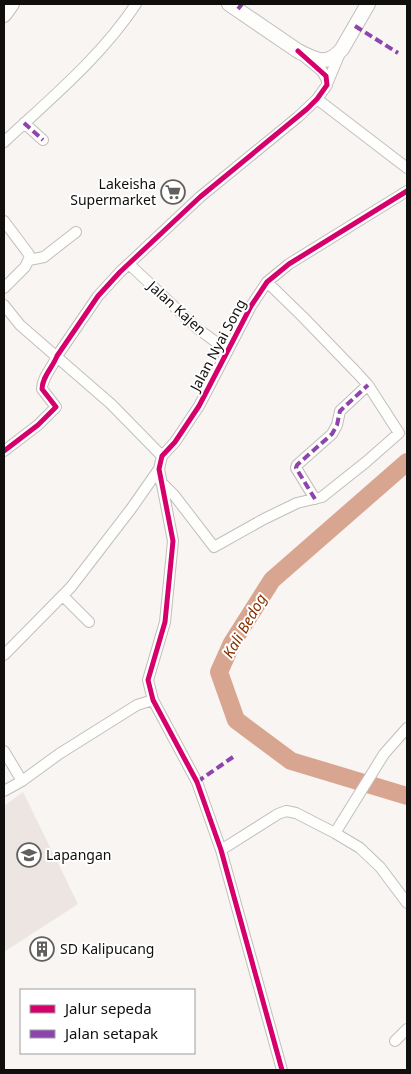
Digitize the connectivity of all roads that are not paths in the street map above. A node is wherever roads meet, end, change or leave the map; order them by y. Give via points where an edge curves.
1 (12, 4) edge
2 (136, 4) edge
3 (368, 4) edge
4 (236, 6) edge
5 (4, 15) edge
6 (342, 49) junction
7 (298, 51) junction
8 (327, 85) junction
9 (317, 99) junction
10 (24, 123) junction
11 (43, 140) dead end
12 (4, 142) edge
13 (407, 168) edge
14 (407, 191) edge
15 (4, 221) edge
16 (76, 232) dead end
17 (29, 260) junction
18 (129, 264) junction
19 (268, 282) junction
20 (4, 288) edge
21 (4, 305) edge
22 (227, 350) junction
23 (57, 356) junction
24 (368, 385) junction
25 (4, 450) edge
26 (162, 456) junction
27 (159, 468) junction
28 (161, 482) junction
29 (315, 499) junction
30 (63, 596) junction
31 (89, 622) dead end
32 (4, 655) edge
33 (148, 680) junction
34 (153, 700) junction
35 (137, 704) junction
36 (407, 728) edge
37 (4, 751) edge
38 (22, 781) junction
39 (4, 791) edge
40 (335, 833) junction
41 (221, 850) junction
42 (407, 903) edge
43 (407, 1029) edge
44 (395, 1041) dead end
45 (282, 1070) edge

1 - 5 main road
2 - 10 street via 85,66
3 - 6 main road
4 - 7 main road
6 - 7 main road via 324,61
6 - 8 street
7 - 8 street via 326,76
8 - 9 street
9 - 13 street
9 - 18 street via 200,197
10 - 11 street
10 - 12 street
14 - 19 street, Jalan Nyai Song via 289,264
15 - 17 street via 28,253
16 - 17 street via 44,257
17 - 20 street
18 - 22 street, Jalan Kajen via 198,329
18 - 23 street via 98,296
19 - 22 street, Jalan Nyai Song
19 - 24 street
21 - 23 street via 20,325
22 - 26 street, Jalan Nyai Song via 199,406
23 - 25 street via 42,385 56,407
23 - 26 street
24 - 29 street via 340,411 332,434 297,465
24 - 29 street via 400,433 322,497
26 - 27 street
27 - 28 street
27 - 30 street via 132,509
28 - 29 street via 214,547 297,503
28 - 33 street via 173,541 165,622
30 - 31 street
30 - 32 street
33 - 34 street
33 - 35 street
34 - 35 street
34 - 41 street via 197,782
35 - 38 street
36 - 40 street via 384,754
37 - 38 street
38 - 39 street
40 - 41 street via 286,811
40 - 42 street via 370,857
41 - 45 street
43 - 44 street

